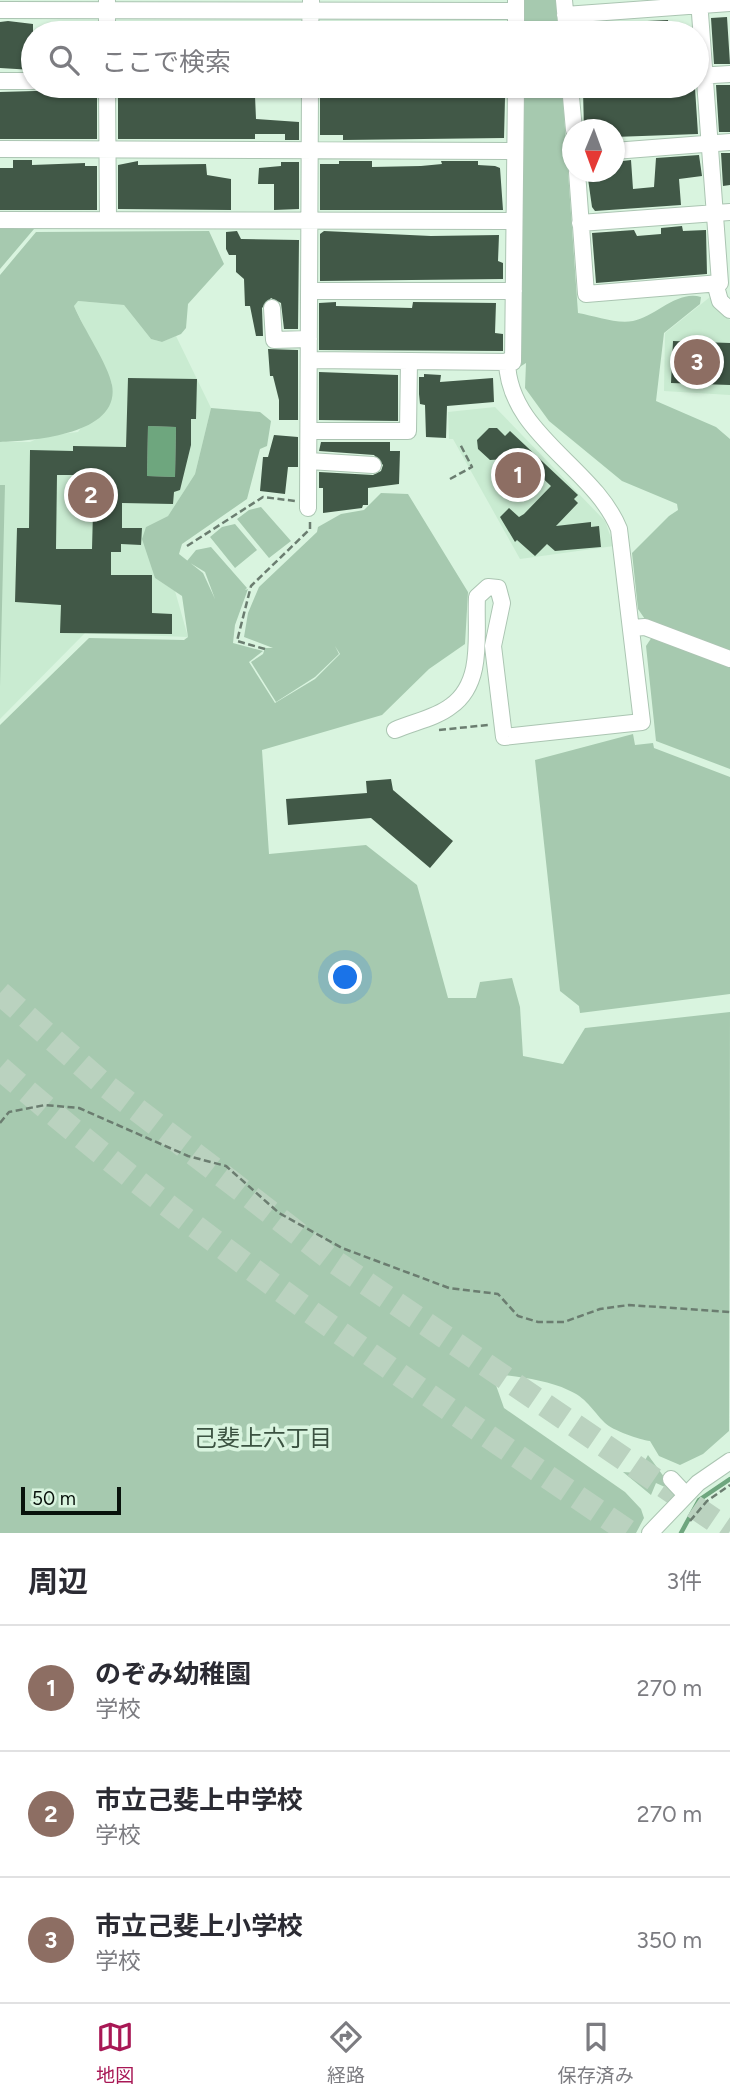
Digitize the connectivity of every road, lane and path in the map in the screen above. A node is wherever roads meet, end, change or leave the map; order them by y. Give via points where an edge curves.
1 (699, 3) edge
2 (730, 3) edge
3 (107, 5) edge
4 (311, 5) edge
5 (516, 6) edge
6 (565, 7) edge
7 (0, 10) edge
8 (699, 21) edge
9 (730, 74) edge
10 (709, 75) edge
11 (0, 81) edge
12 (21, 81) edge
13 (107, 98) edge
14 (310, 98) edge
15 (516, 98) edge
16 (571, 98) edge
17 (704, 98) edge
18 (573, 119) edge
19 (730, 142) edge
20 (710, 143) junction
21 (0, 149) edge
22 (108, 149) junction
23 (625, 149) edge
24 (310, 151) junction
25 (515, 151) junction
26 (578, 182) edge
27 (722, 212) edge
28 (0, 220) edge
29 (108, 220) junction
30 (310, 220) junction
31 (514, 221) junction
32 (580, 223) junction
33 (715, 283) junction
34 (310, 291) junction
35 (514, 291) junction
36 (272, 308) dead end
37 (730, 310) edge
38 (309, 339) junction
39 (309, 360) junction
40 (409, 361) junction
41 (508, 362) junction
42 (309, 431) junction
43 (460, 444) dead end
44 (309, 461) junction
45 (373, 465) dead end
46 (450, 479) dead end
47 (308, 505) joint
48 (310, 529) dead end
49 (187, 545) dead end
50 (632, 628) junction
51 (265, 649) dead end
52 (730, 659) edge
53 (484, 726) dead end
54 (395, 730) dead end
55 (443, 730) dead end
56 (0, 1123) edge
57 (730, 1312) edge
58 (730, 1461) edge
59 (671, 1479) dead end
60 (730, 1485) edge
61 (686, 1495) junction
62 (684, 1516) dead end
63 (650, 1533) edge

1 - 2 street
1 - 6 street
1 - 8 street
3 - 4 street
3 - 7 street
4 - 5 street
9 - 10 street
11 - 12 street
13 - 22 street
14 - 24 street
15 - 25 street
16 - 18 street
17 - 20 street
19 - 20 street
20 - 23 street
20 - 27 street
21 - 22 street
22 - 24 street
22 - 29 street
24 - 25 street
24 - 30 street
25 - 31 street
26 - 32 street
27 - 32 street
27 - 33 street via 720,283
28 - 29 street
29 - 30 street
30 - 31 street
30 - 34 street
31 - 35 street
32 - 33 street via 586,294
33 - 37 street via 720,301
34 - 35 street
34 - 38 street
35 - 41 street via 513,362
36 - 38 street via 274,340
38 - 39 street
39 - 40 street
39 - 42 street
40 - 41 street
40 - 42 street via 408,430
41 - 50 street via 512,390 522,411 615,519
42 - 44 street
43 - 46 path via 472,467
44 - 45 street
44 - 47 street
47 - 49 path via 262,497
48 - 51 path via 251,586 237,641
50 - 52 street via 645,627
50 - 54 street via 642,722 504,737 493,646 503,598 498,588 488,587 477,597 478,646 465,692 442,711
53 - 55 path
56 - 57 path via 9,1112 45,1105 79,1108 188,1156 226,1166 279,1213 342,1248 449,1288 498,1294 518,1316 538,1322 564,1322 629,1305
58 - 61 street
59 - 61 street
60 - 62 path via 718,1491 691,1521
61 - 63 street

